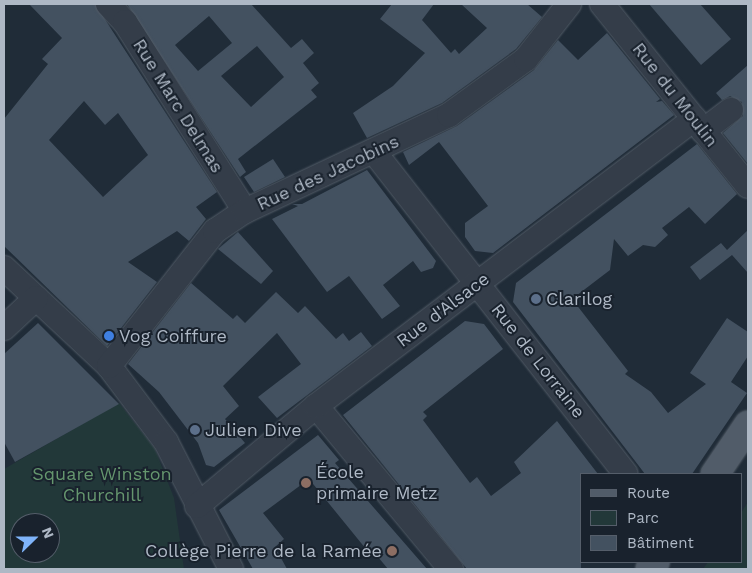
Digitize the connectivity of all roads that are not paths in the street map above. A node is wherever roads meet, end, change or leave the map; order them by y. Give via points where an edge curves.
1 (108, 4) edge
2 (569, 4) edge
3 (602, 4) edge
4 (731, 110) dead end
5 (698, 125) junction
6 (375, 153) junction
7 (748, 186) edge
8 (245, 211) junction
9 (4, 268) edge
10 (478, 284) junction
11 (36, 298) junction
12 (4, 328) edge
13 (108, 366) junction
14 (316, 406) junction
15 (748, 425) edge
16 (625, 473) edge
17 (716, 473) edge
18 (197, 506) junction
19 (231, 569) edge
20 (451, 569) edge

1 - 8 street, Rue Marc Delmas via 125,22
2 - 6 street, Rue des Jacobins via 526,59 449,115
3 - 5 street, Rue du Moulin
4 - 5 street, Rue d'Alsace
5 - 7 street, Rue du Moulin
5 - 10 street, Rue d'Alsace
6 - 8 street, Rue des Jacobins
6 - 10 street, Rue de Lorraine
8 - 13 street, Rue des Jacobins via 215,231
9 - 11 street
10 - 14 street, Rue d'Alsace
10 - 16 street, Rue de Lorraine
11 - 12 street
11 - 13 street
13 - 18 street via 166,442
14 - 18 street, Rue d'Alsace
14 - 20 street
15 - 17 main road
18 - 19 street

